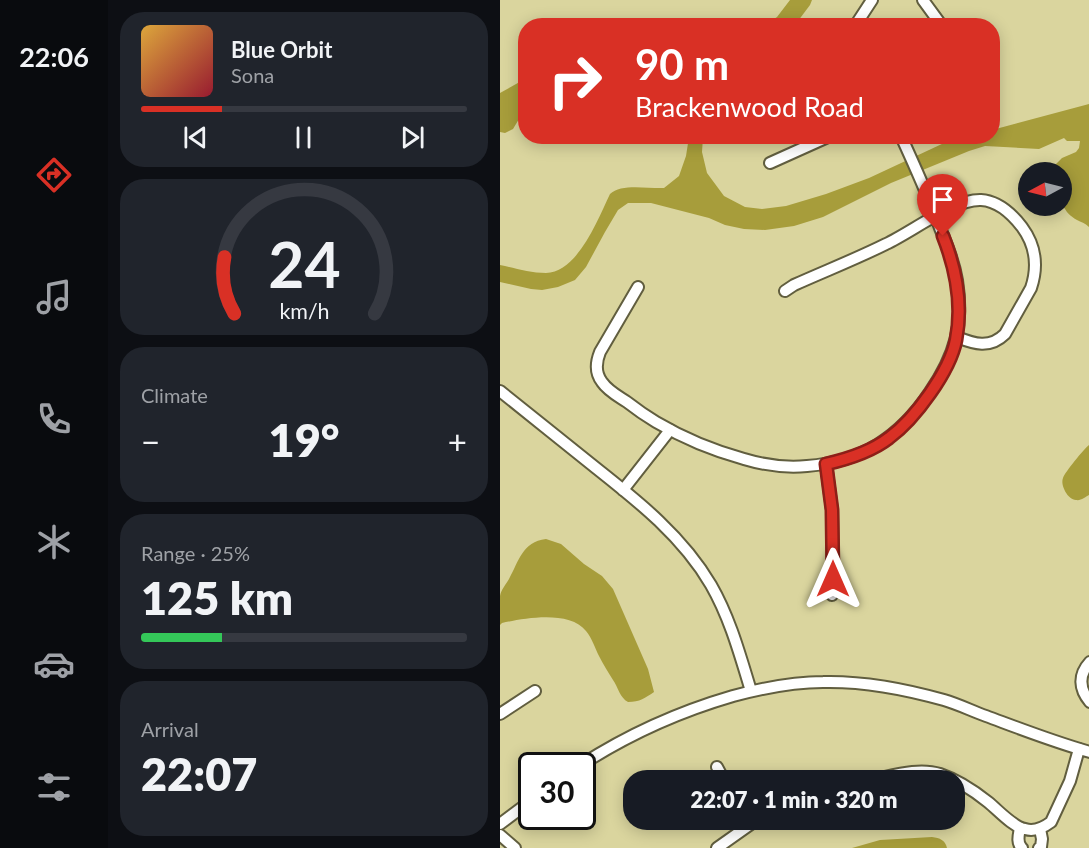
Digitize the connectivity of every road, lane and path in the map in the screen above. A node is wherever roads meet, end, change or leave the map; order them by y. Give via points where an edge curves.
1 (872, 0) edge
2 (923, 0) edge
3 (860, 18) edge
4 (936, 18) edge
5 (812, 144) edge
6 (904, 144) edge
7 (770, 163) dead end
8 (936, 217) junction
9 (638, 287) dead end
10 (785, 291) dead end
11 (957, 337) junction
12 (500, 391) edge
13 (670, 430) junction
14 (826, 464) junction
15 (623, 490) junction
16 (832, 595) dead end
17 (1090, 662) edge
18 (535, 691) dead end
19 (751, 692) junction
20 (1090, 702) edge
21 (500, 714) edge
22 (1084, 750) edge
23 (596, 756) edge
24 (717, 767) dead end
25 (719, 770) edge
26 (965, 785) edge
27 (518, 810) edge
28 (500, 824) edge
29 (1020, 828) junction
30 (1040, 829) junction
31 (737, 830) edge
32 (500, 835) edge
33 (515, 848) edge
34 (717, 848) edge
35 (1022, 848) edge
36 (1039, 848) edge

1 - 3 street
2 - 4 street
5 - 7 street
6 - 8 street
8 - 10 street
8 - 11 street via 957,281
8 - 11 street via 968,201 992,202 1018,222 1034,253 1031,288 1005,334 982,345
9 - 13 street via 597,358 597,370 606,388
11 - 14 street via 938,381 896,432 855,456
12 - 15 street
13 - 14 street via 764,464
13 - 15 street
14 - 16 street via 832,510
15 - 19 street via 679,542 710,584 732,631
17 - 20 street via 1084,668 1081,682
18 - 21 street
19 - 22 street via 822,682 901,690 946,701
19 - 23 street via 648,726
22 - 30 street via 1051,822
24 - 25 street
26 - 29 street
27 - 28 street
29 - 30 street
29 - 35 street
30 - 36 street
31 - 34 street
32 - 33 street

